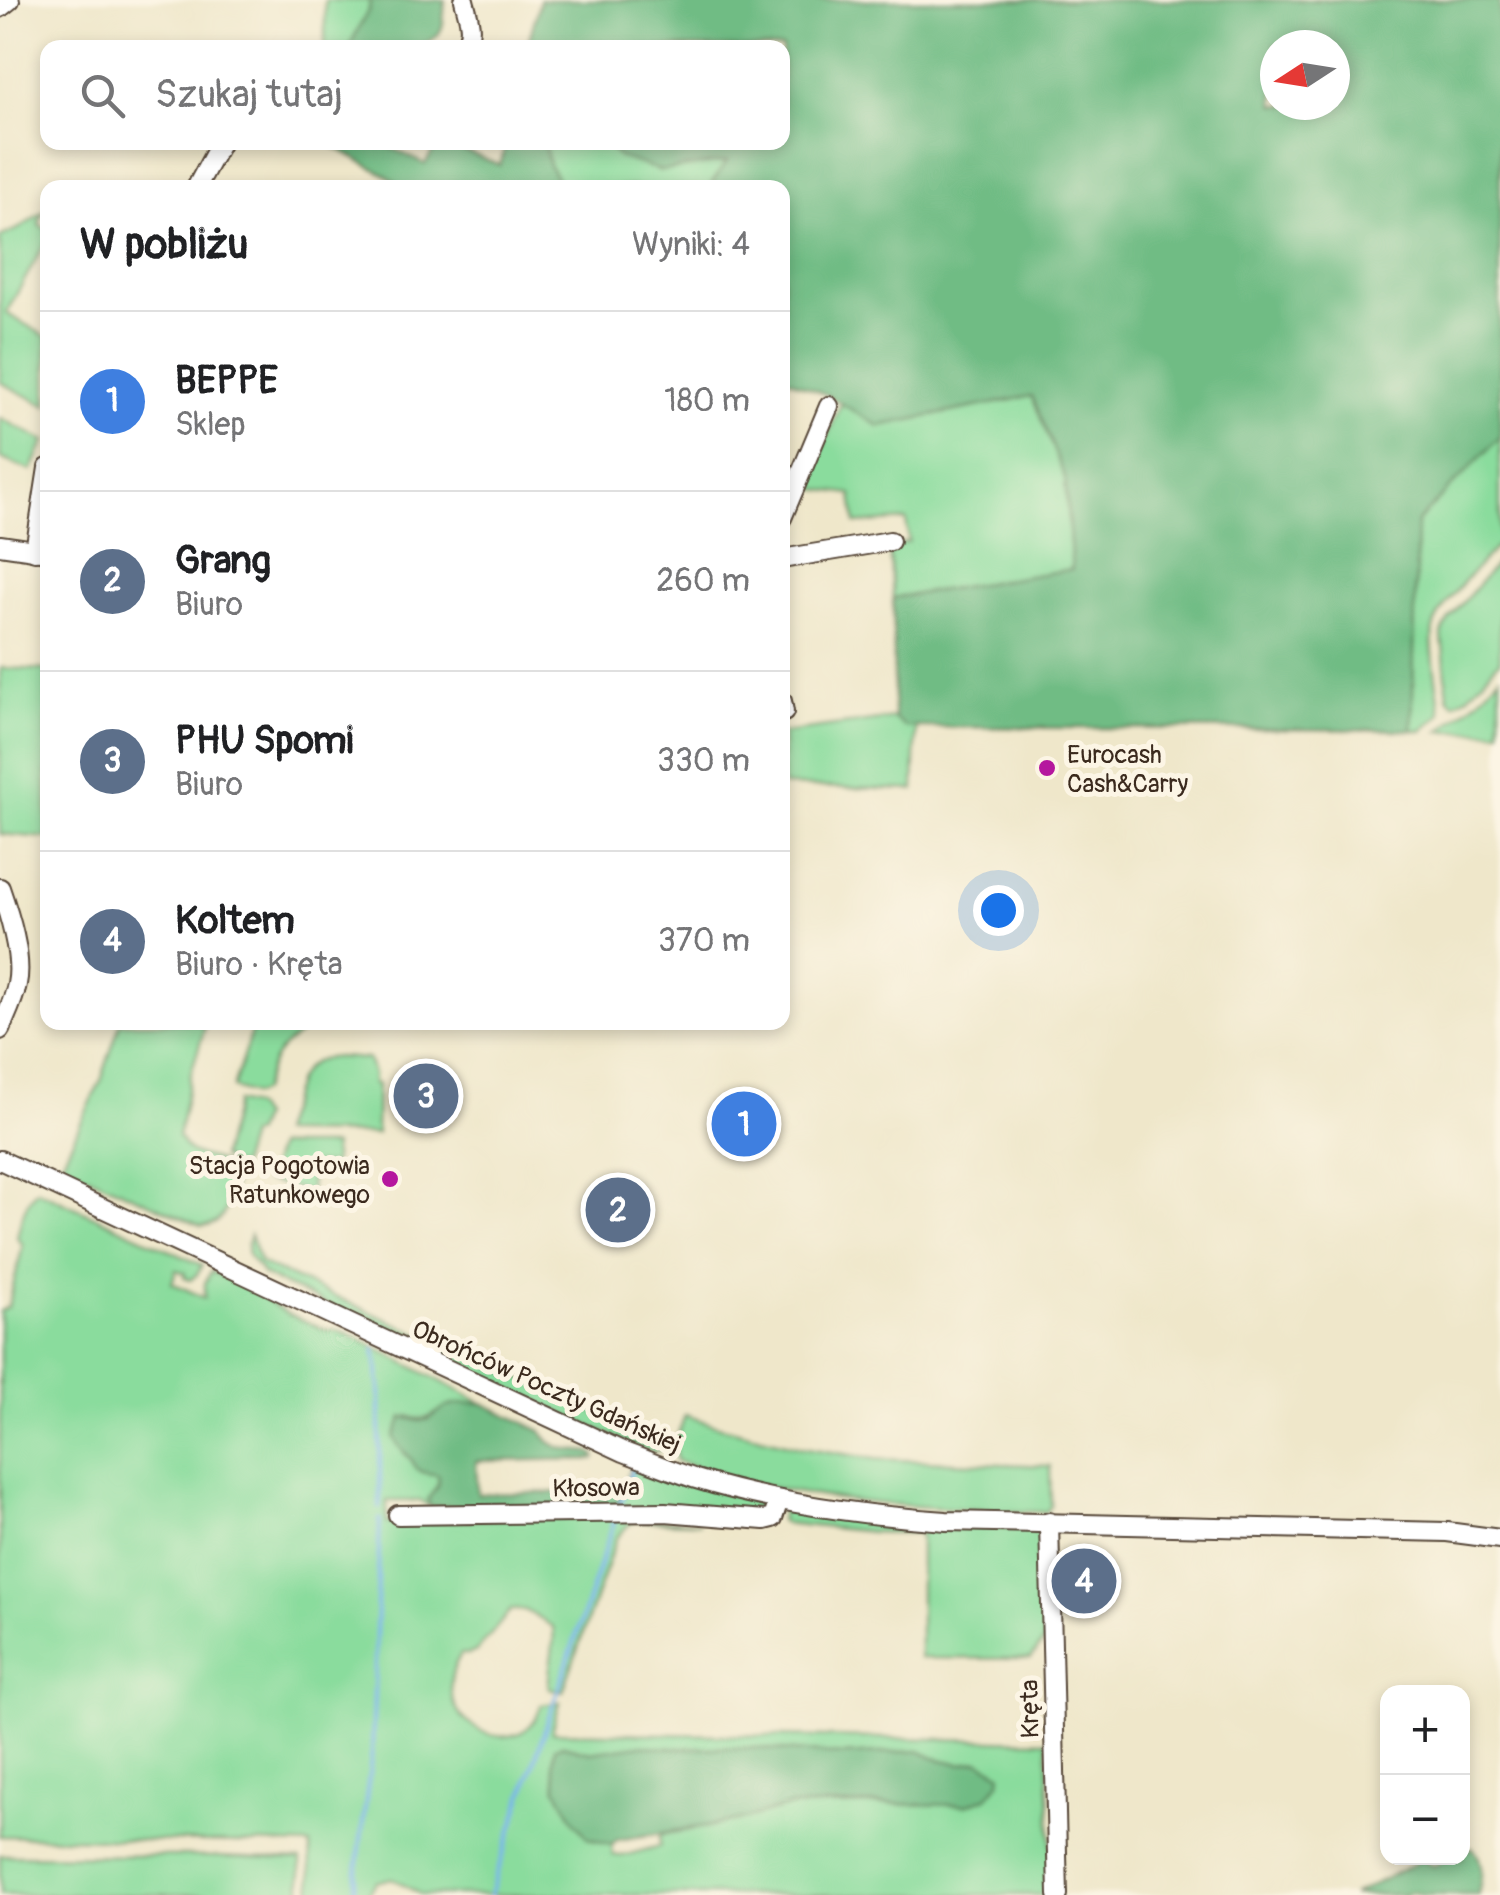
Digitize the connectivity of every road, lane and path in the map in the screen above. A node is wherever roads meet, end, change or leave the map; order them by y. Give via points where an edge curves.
1 (10, 0) edge
2 (464, 0) edge
3 (0, 8) edge
4 (468, 40) edge
5 (217, 150) edge
6 (200, 180) edge
7 (829, 406) dead end
8 (790, 499) edge
9 (890, 541) dead end
10 (0, 545) edge
11 (40, 552) edge
12 (790, 558) edge
13 (0, 888) edge
14 (0, 1030) edge
15 (0, 1160) edge
16 (779, 1500) junction
17 (398, 1514) dead end
18 (1049, 1522) junction
19 (1468, 1536) junction
20 (1500, 1539) edge
21 (1500, 1551) edge
22 (1058, 1895) edge

1 - 3 street
2 - 4 street
5 - 6 street
7 - 8 street
9 - 12 street
10 - 11 street
13 - 14 street via 18,980
15 - 16 street, Obrońców Poczty Gdańskiej via 624,1452
16 - 17 street, Kłosowa via 776,1514 766,1520 665,1512
16 - 18 street, Obrońców Poczty Gdańskiej via 883,1517
18 - 19 street, Obrońców Poczty Gdańskiej
18 - 22 street, Kręta
19 - 20 street, Obrońców Poczty Gdańskiej
19 - 21 street, Obrońców Poczty Gdańskiej

